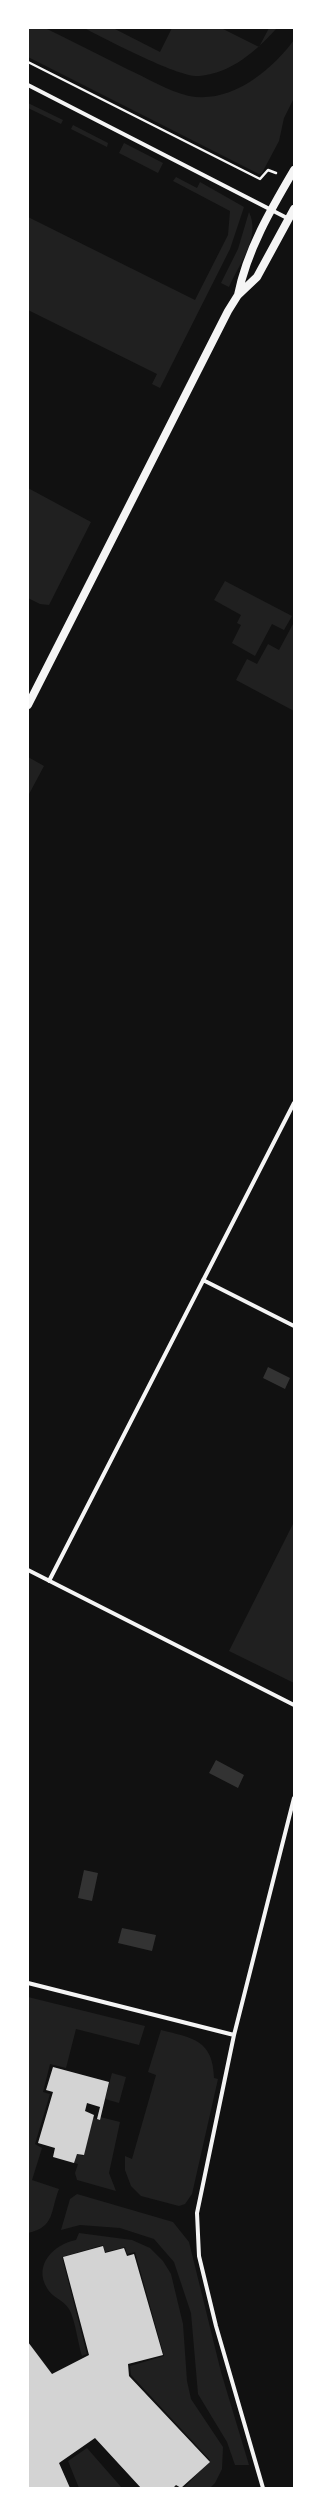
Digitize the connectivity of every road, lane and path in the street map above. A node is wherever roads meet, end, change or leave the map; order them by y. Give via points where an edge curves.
1 (28, 62) edge
2 (28, 85) edge
3 (294, 170) edge
4 (278, 174) dead end
5 (272, 209) junction
6 (294, 209) edge
7 (290, 219) junction
8 (238, 295) junction
9 (28, 705) edge
10 (294, 1104) edge
11 (203, 1280) junction
12 (294, 1326) edge
13 (28, 1570) edge
14 (49, 1581) junction
15 (294, 1705) edge
16 (294, 1798) edge
17 (28, 1983) edge
18 (234, 2035) junction
19 (263, 2488) edge

1 - 4 path via 260,179 268,170
2 - 5 street
3 - 5 main road
5 - 7 street
5 - 8 main road via 243,270
6 - 7 main road
7 - 8 main road via 257,277
8 - 9 main road
10 - 11 street
11 - 12 street
11 - 14 street
13 - 14 street
14 - 15 street
16 - 18 street
17 - 18 street
18 - 19 street via 197,2213 199,2256 216,2326

